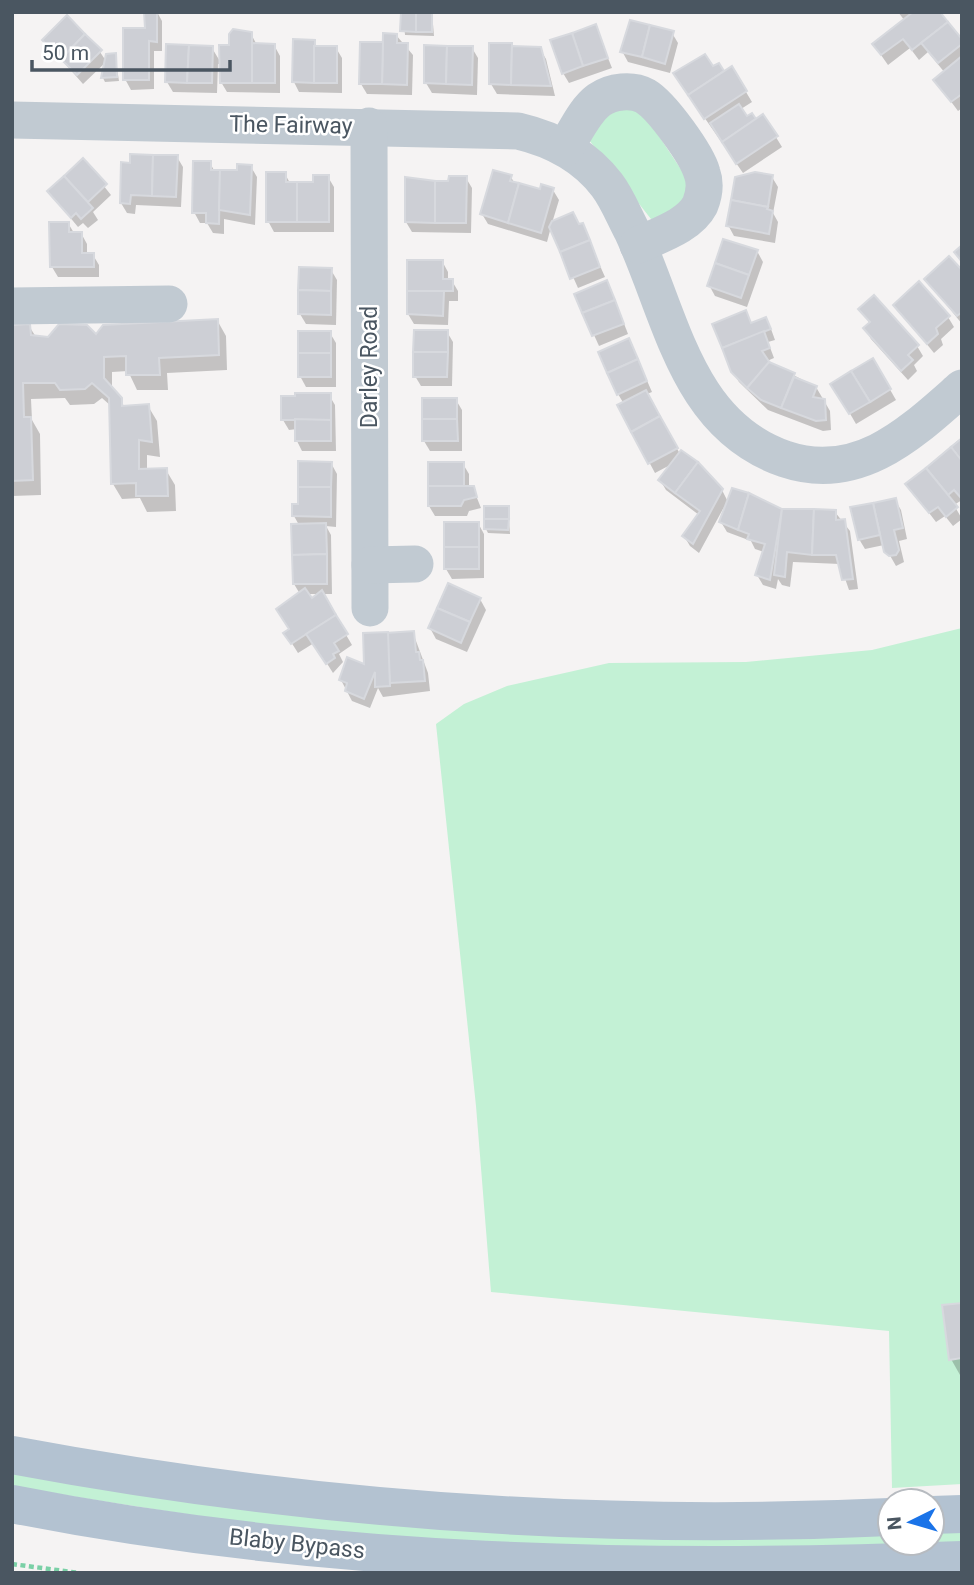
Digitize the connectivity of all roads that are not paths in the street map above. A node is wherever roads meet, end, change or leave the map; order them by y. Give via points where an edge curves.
1 (12, 120) edge
2 (369, 127) junction
3 (565, 148) junction
4 (638, 245) junction
5 (169, 304) dead end
6 (12, 306) edge
7 (962, 388) edge
8 (415, 564) dead end
9 (370, 565) junction
10 (370, 608) dead end
11 (12, 1455) edge
12 (12, 1504) edge
13 (876, 1517) edge
14 (962, 1560) edge

1 - 2 street, The Fairway
2 - 3 street, The Fairway via 518,131 546,137
2 - 9 street, Darley Road
3 - 4 street, The Fairway via 606,184
3 - 4 street via 600,99 629,92 656,104 698,162 704,193 688,220
4 - 7 street, The Fairway via 701,396 724,424 759,450 793,462 835,464 871,456 906,438
5 - 6 street
8 - 9 street
9 - 10 street, Darley Road
11 - 13 main road, Blaby Bypass via 214,1488 460,1513 637,1521
12 - 14 main road, Blaby Bypass via 232,1537 492,1561 739,1567

